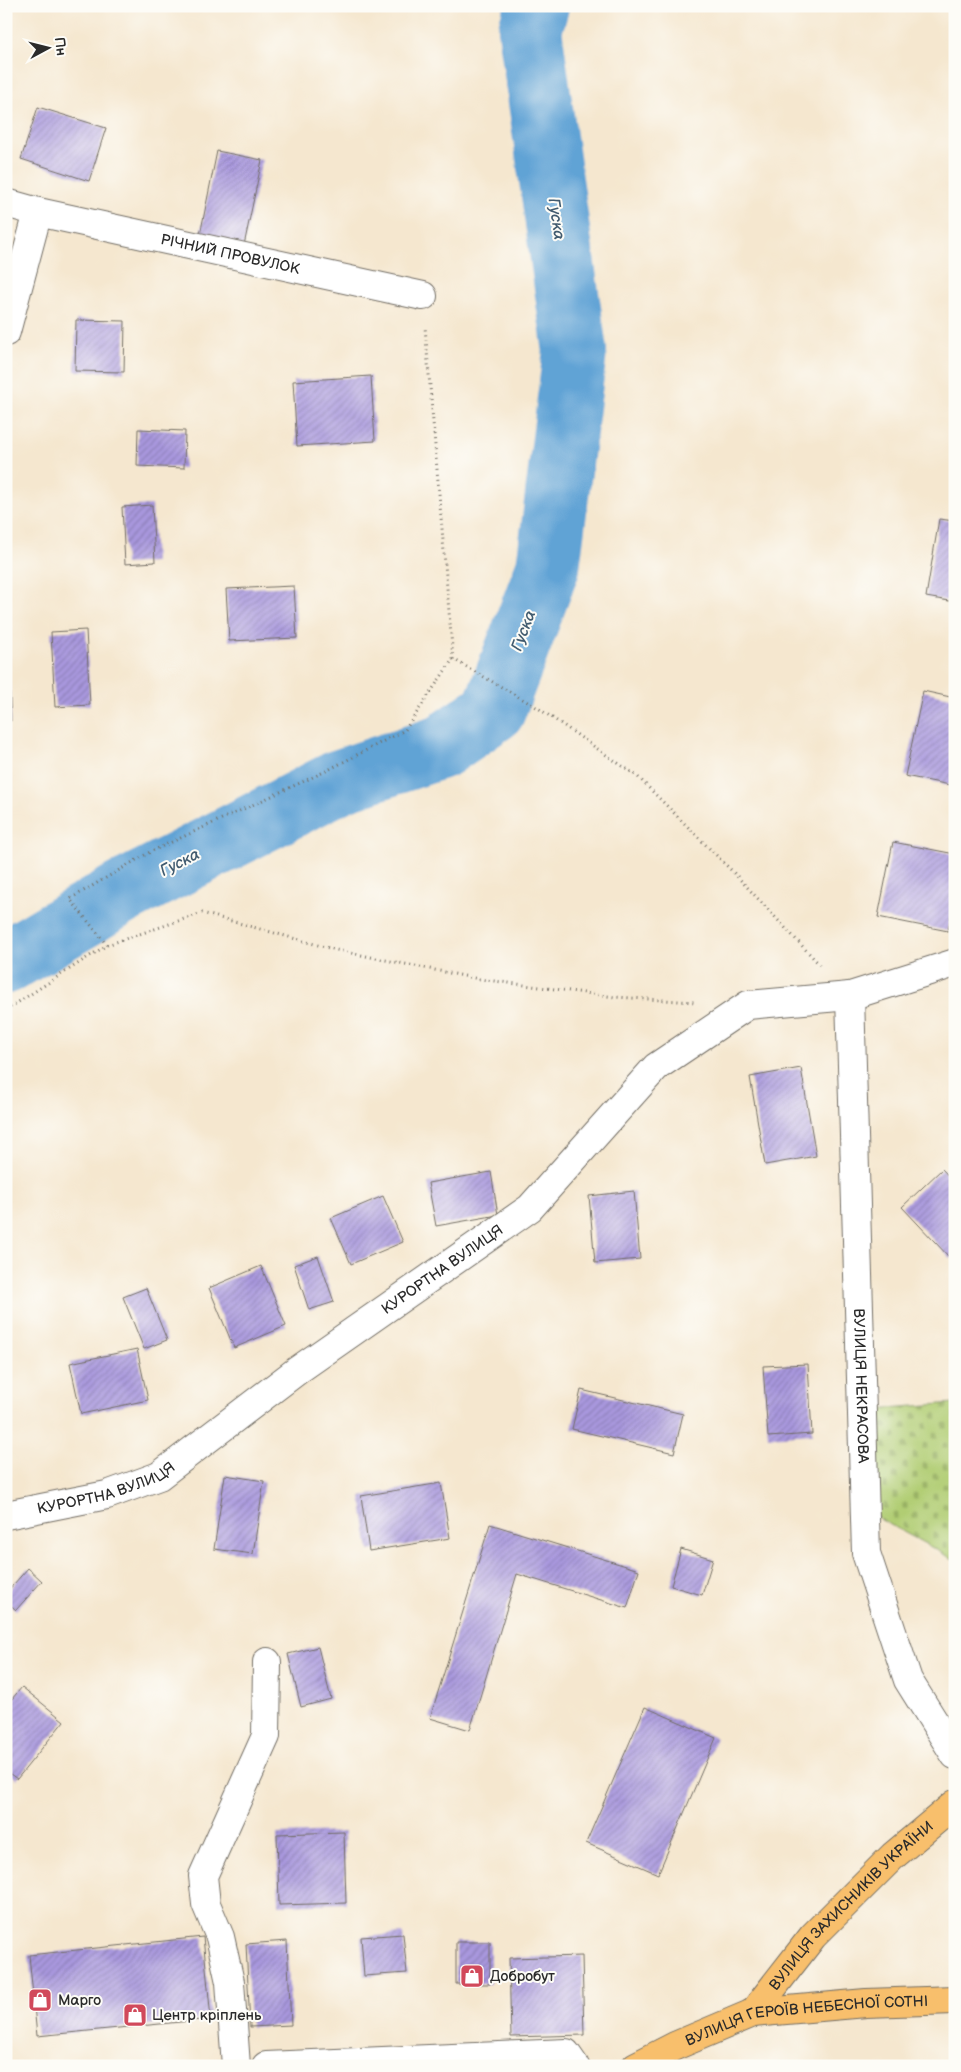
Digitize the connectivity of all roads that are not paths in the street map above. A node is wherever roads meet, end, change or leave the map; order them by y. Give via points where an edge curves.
1 (6, 203) edge
2 (38, 212) junction
3 (423, 296) road end
4 (6, 332) edge
5 (955, 963) edge
6 (850, 996) junction
7 (6, 1515) edge
8 (267, 1662) dead end
9 (955, 1755) edge
10 (955, 1804) edge
11 (955, 2000) edge
12 (753, 2013) junction
13 (236, 2066) edge
14 (266, 2066) edge
15 (575, 2066) edge
16 (636, 2066) edge

1 - 2 street, РІЧНИЙ ПРОВУЛОК
2 - 3 street, РІЧНИЙ ПРОВУЛОК
2 - 4 street
5 - 6 street, КУРОРТНА ВУЛИЦЯ
6 - 7 street, КУРОРТНА ВУЛИЦЯ via 748,1005 656,1067 530,1208 298,1370 159,1476 107,1496
6 - 9 street, ВУЛИЦЯ НЕКРАСОВА via 866,1553 908,1680
8 - 13 street via 266,1736 203,1876 206,1904 220,1937 230,1982
10 - 12 main road, ВУЛИЦЯ ЗАХИСНИКІВ УКРАЇНИ via 893,1856 813,1936
11 - 12 main road, ВУЛИЦЯ ГЕРОЇВ НЕБЕСНОЇ СОТНІ via 866,2003
12 - 16 main road, ВУЛИЦЯ ГЕРОЇВ НЕБЕСНОЇ СОТНІ
14 - 15 street via 566,2054

